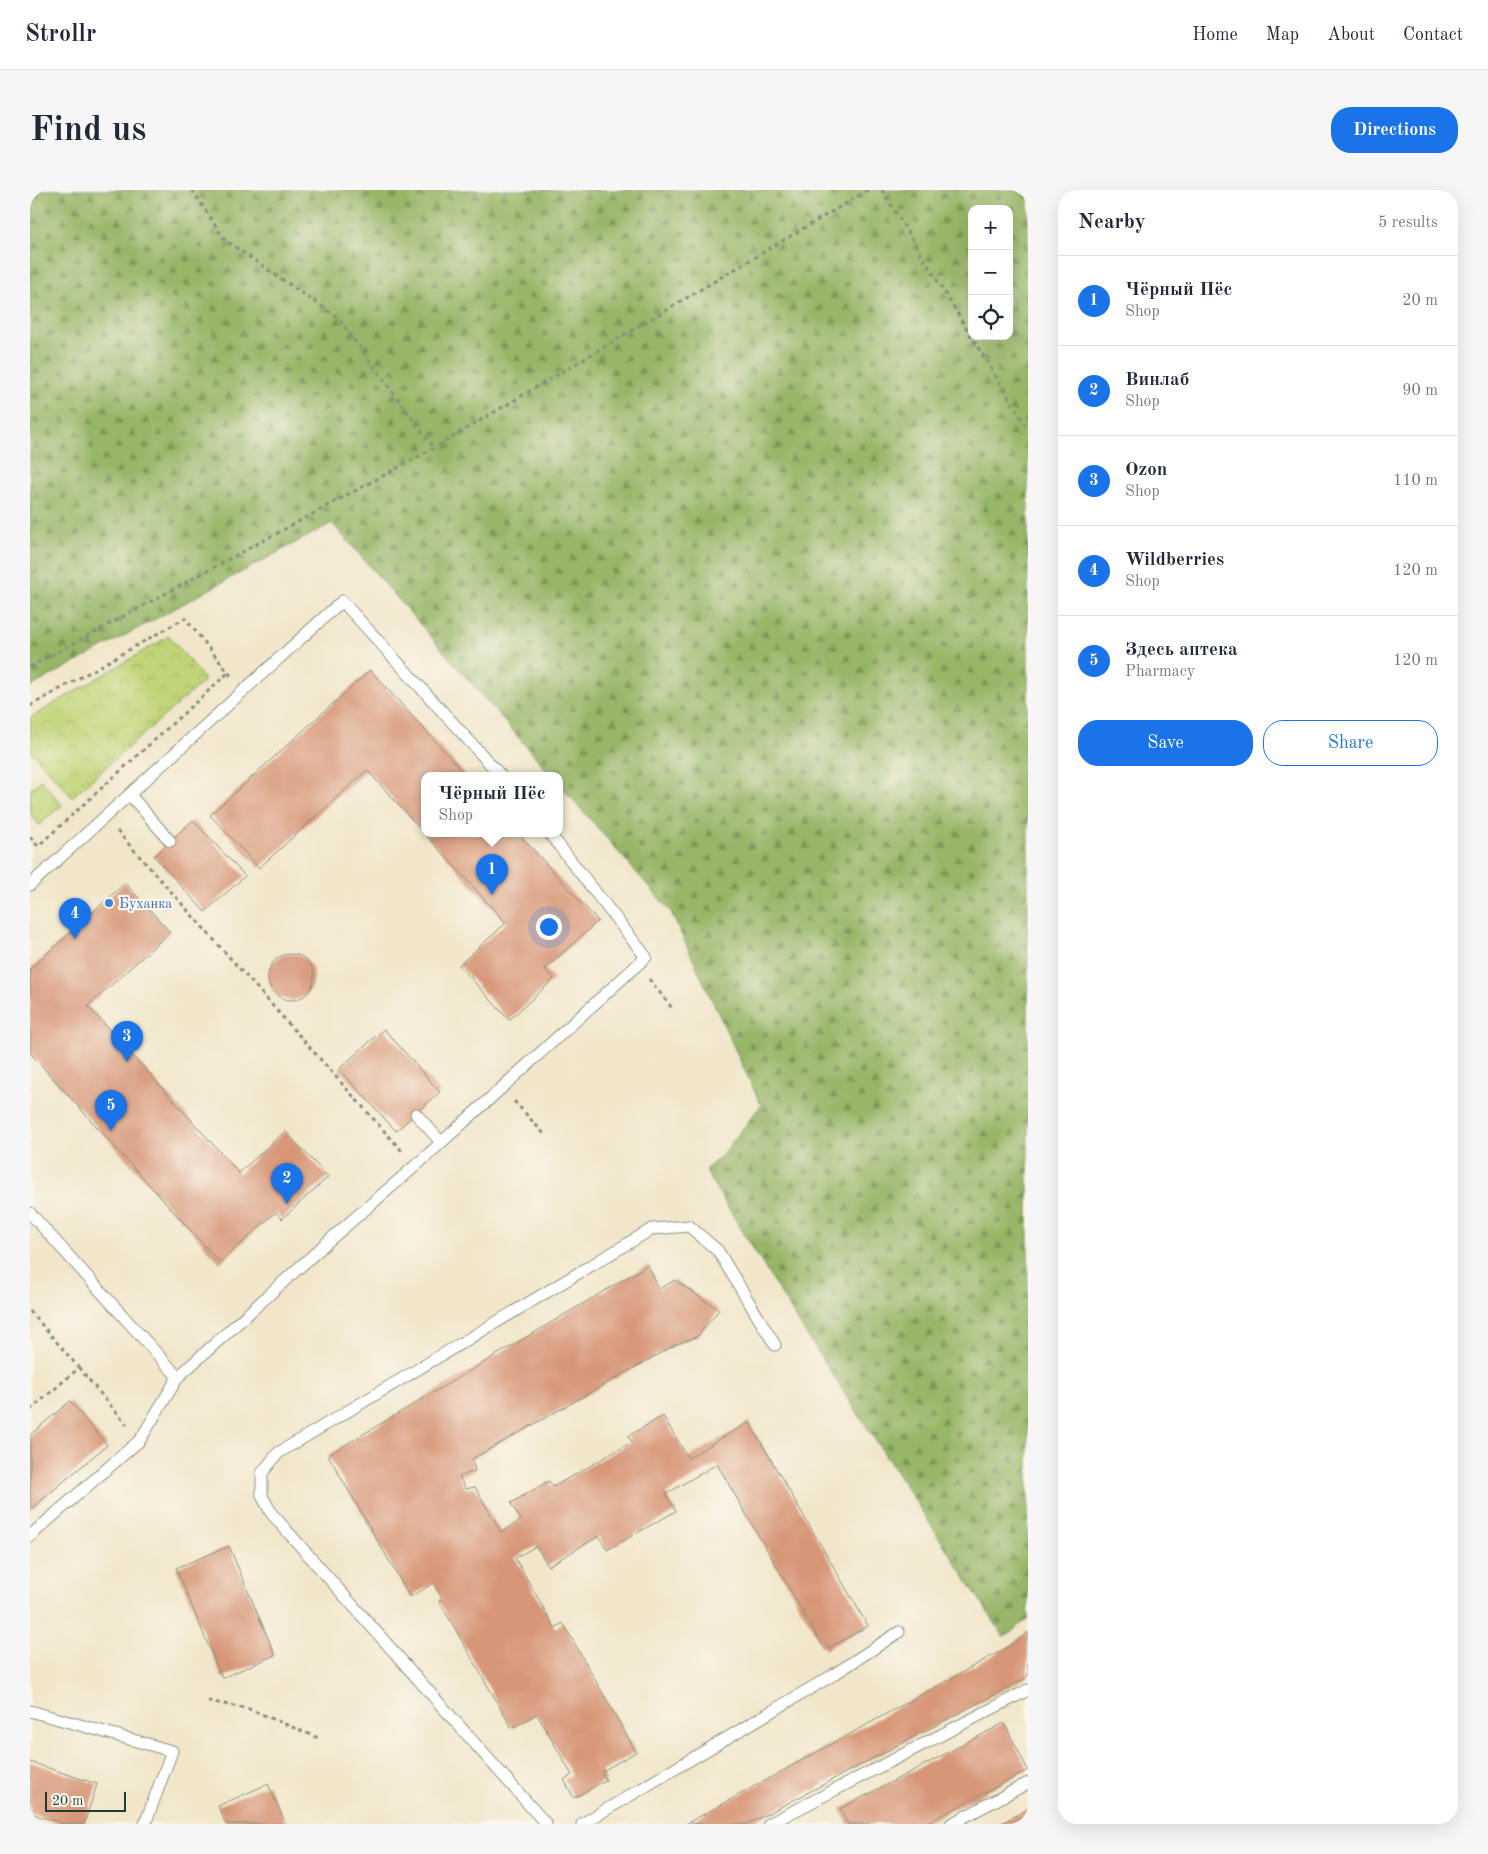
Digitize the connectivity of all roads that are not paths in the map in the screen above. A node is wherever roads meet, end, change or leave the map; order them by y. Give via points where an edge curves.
1 (497, 772) edge
2 (130, 795) junction
3 (552, 837) edge
4 (170, 840) dead end
5 (30, 885) edge
6 (416, 1114) dead end
7 (441, 1142) junction
8 (30, 1213) edge
9 (775, 1345) dead end
10 (178, 1377) junction
11 (30, 1536) edge
12 (898, 1632) dead end
13 (1028, 1690) edge
14 (30, 1711) edge
15 (1028, 1783) edge
16 (145, 1824) edge
17 (546, 1824) edge
18 (582, 1824) edge
19 (769, 1824) edge
20 (952, 1824) edge

1 - 2 lane via 342,601
2 - 4 lane
2 - 5 lane
3 - 7 lane via 646,957
6 - 7 lane
7 - 10 lane
8 - 10 lane
9 - 17 lane via 718,1251 689,1226 652,1229 278,1453 262,1473 262,1496 272,1514
10 - 11 lane via 140,1440
12 - 18 lane via 833,1675
13 - 19 lane
14 - 16 lane via 172,1751
15 - 20 lane

